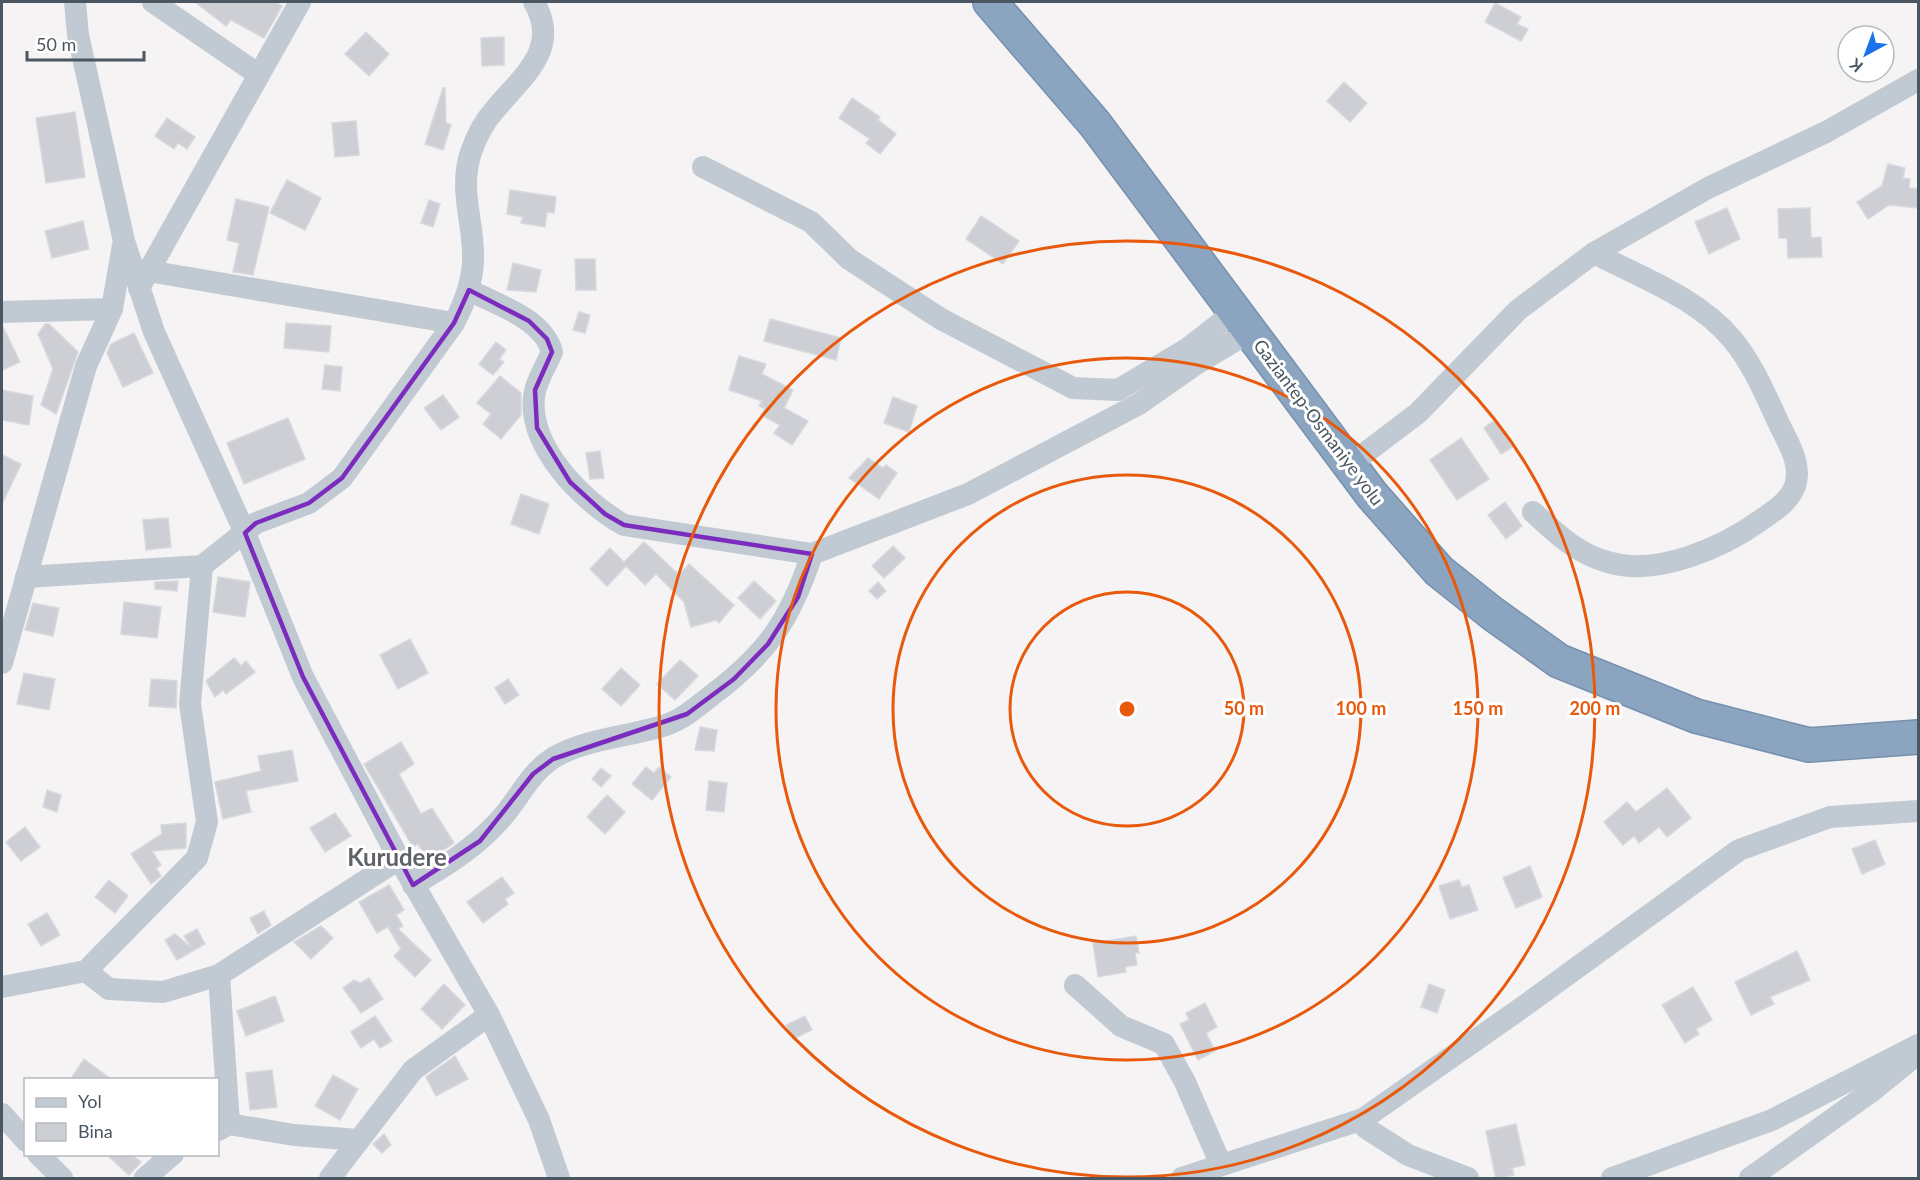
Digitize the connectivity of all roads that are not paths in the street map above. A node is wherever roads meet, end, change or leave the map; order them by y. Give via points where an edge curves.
1 (75, 2) edge
2 (153, 2) edge
3 (300, 2) edge
4 (534, 2) edge
5 (990, 2) edge
6 (259, 75) junction
7 (1918, 80) edge
8 (703, 167) dead end
9 (124, 241) junction
10 (1594, 253) junction
11 (144, 280) junction
12 (469, 290) junction
13 (112, 309) junction
14 (2, 312) edge
15 (1244, 321) junction
16 (454, 323) junction
17 (1348, 466) junction
18 (1533, 512) dead end
19 (245, 533) junction
20 (813, 554) junction
21 (202, 566) junction
22 (26, 577) junction
23 (2, 663) edge
24 (1918, 737) edge
25 (1918, 811) edge
26 (399, 859) junction
27 (413, 885) junction
28 (86, 971) junction
29 (219, 975) junction
30 (1075, 985) dead end
31 (2, 987) edge
32 (489, 1016) junction
33 (1918, 1044) edge
34 (1918, 1053) edge
35 (2, 1114) edge
36 (1363, 1119) junction
37 (223, 1127) edge
38 (24, 1139) edge
39 (358, 1140) junction
40 (39, 1156) edge
41 (171, 1156) edge
42 (1221, 1165) junction
43 (59, 1177) edge
44 (145, 1179) edge
45 (330, 1179) edge
46 (559, 1179) edge
47 (1182, 1179) edge
48 (1468, 1179) edge
49 (1612, 1179) edge
50 (1750, 1179) edge

1 - 9 street via 78,34
2 - 6 street
3 - 6 street
4 - 12 street via 543,24 539,55 492,113 469,162 465,194 473,261
5 - 15 highway, Gaziantep-Osmaniye yolu via 1095,124
6 - 11 street
7 - 10 street via 1826,132 1708,188
8 - 15 street via 811,222 849,259 941,319 1073,388 1118,390
9 - 11 street
9 - 13 street
10 - 17 street via 1518,310 1418,413
10 - 18 street via 1697,308 1731,338 1748,360 1795,457 1796,484 1779,508 1725,544 1689,557 1639,565 1610,563 1586,555 1566,543
11 - 16 street
11 - 19 street via 154,332
12 - 16 street
12 - 20 street via 536,326 547,339 552,352 536,390 537,428 570,482 605,514 624,525
13 - 14 street
13 - 22 street via 86,366
15 - 17 highway, Gaziantep-Osmaniye yolu
15 - 20 street via 1196,364 1138,404 968,494
16 - 19 street via 342,478 309,503 256,523
17 - 24 highway, Gaziantep-Osmaniye yolu via 1439,571 1559,660 1696,716 1809,745
19 - 21 street
19 - 26 street via 303,677
20 - 27 street via 798,597 784,622 734,679 667,725 598,741 552,759 533,774 499,822 480,841
21 - 22 street
21 - 28 street via 190,704 207,822 197,858
22 - 23 street
25 - 36 street via 1830,817 1739,850
26 - 27 street
26 - 29 street
27 - 32 street
28 - 29 street via 110,990 163,992
28 - 31 street
29 - 37 street
30 - 42 street via 1121,1026 1164,1044
32 - 39 street via 413,1070
32 - 46 street via 539,1120
33 - 49 street via 1772,1120
34 - 50 street
35 - 38 street
36 - 42 street
36 - 48 street via 1366,1128 1408,1155
37 - 39 street
39 - 45 street
40 - 43 street
41 - 44 street
42 - 47 street

